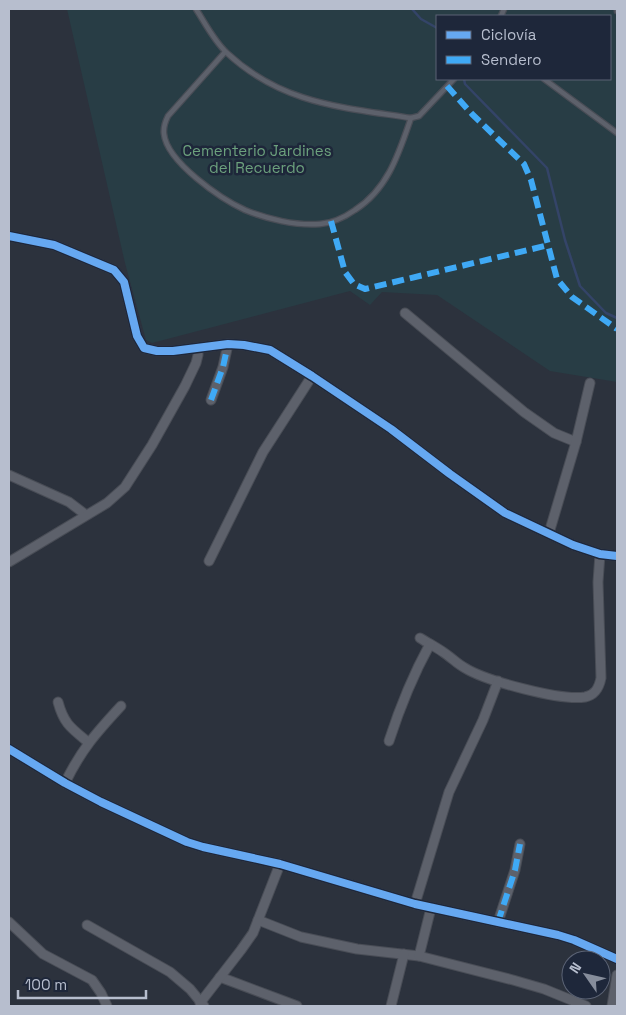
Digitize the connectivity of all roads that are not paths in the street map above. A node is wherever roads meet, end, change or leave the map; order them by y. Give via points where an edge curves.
1 (196, 9) edge
2 (225, 52) junction
3 (453, 80) edge
4 (545, 80) edge
5 (411, 118) junction
6 (617, 133) edge
7 (9, 236) edge
8 (405, 312) dead end
9 (228, 344) junction
10 (198, 348) junction
11 (312, 376) junction
12 (590, 383) dead end
13 (211, 400) dead end
14 (576, 442) junction
15 (9, 475) edge
16 (86, 514) junction
17 (549, 533) junction
18 (600, 554) junction
19 (617, 556) edge
20 (209, 561) dead end
21 (9, 562) edge
22 (420, 638) dead end
23 (430, 644) junction
24 (498, 681) junction
25 (58, 702) dead end
26 (121, 706) dead end
27 (389, 741) dead end
28 (88, 742) junction
29 (9, 749) edge
30 (65, 783) junction
31 (520, 844) dead end
32 (280, 864) junction
33 (416, 904) junction
34 (431, 908) junction
35 (258, 920) junction
36 (9, 922) edge
37 (498, 922) junction
38 (86, 925) dead end
39 (404, 954) junction
40 (419, 956) junction
41 (617, 959) edge
42 (617, 975) edge
43 (220, 977) junction
44 (202, 1004) edge
45 (106, 1006) edge
46 (297, 1006) edge
47 (391, 1006) edge
48 (586, 1006) edge
49 (612, 1006) edge

1 - 2 lane
2 - 5 lane via 274,86 302,98 337,107
2 - 5 lane via 168,116 164,134 174,156 191,173 229,202 247,211 292,222 320,224 355,210 370,198 388,175
3 - 5 lane via 419,116
4 - 6 lane
7 - 10 street via 54,245 114,270 124,282 137,336 144,348 157,351
8 - 14 street via 524,412 554,433
9 - 10 street
9 - 11 street via 270,350
9 - 13 street
10 - 16 street via 196,363 185,386 134,475 107,503
11 - 17 street via 391,429 505,513
11 - 20 street via 263,452
12 - 14 street
14 - 17 street
15 - 16 street via 69,502
16 - 21 street
17 - 18 street
18 - 19 street
18 - 24 street via 601,678 596,691 584,697 570,697
22 - 23 street
23 - 24 street via 465,668
23 - 27 street via 402,701
24 - 33 street via 449,792
25 - 28 street via 63,719
26 - 28 street
28 - 30 street
29 - 30 street
30 - 32 street via 187,842
31 - 37 street
32 - 33 street
32 - 35 street
33 - 34 street
34 - 37 street
34 - 40 street
35 - 39 street via 301,937
35 - 43 street
36 - 45 street via 43,954 92,980
37 - 41 street via 566,937
38 - 44 street via 170,972
39 - 40 street
39 - 47 street
40 - 48 street via 537,987
42 - 49 street
43 - 44 street
43 - 46 street

